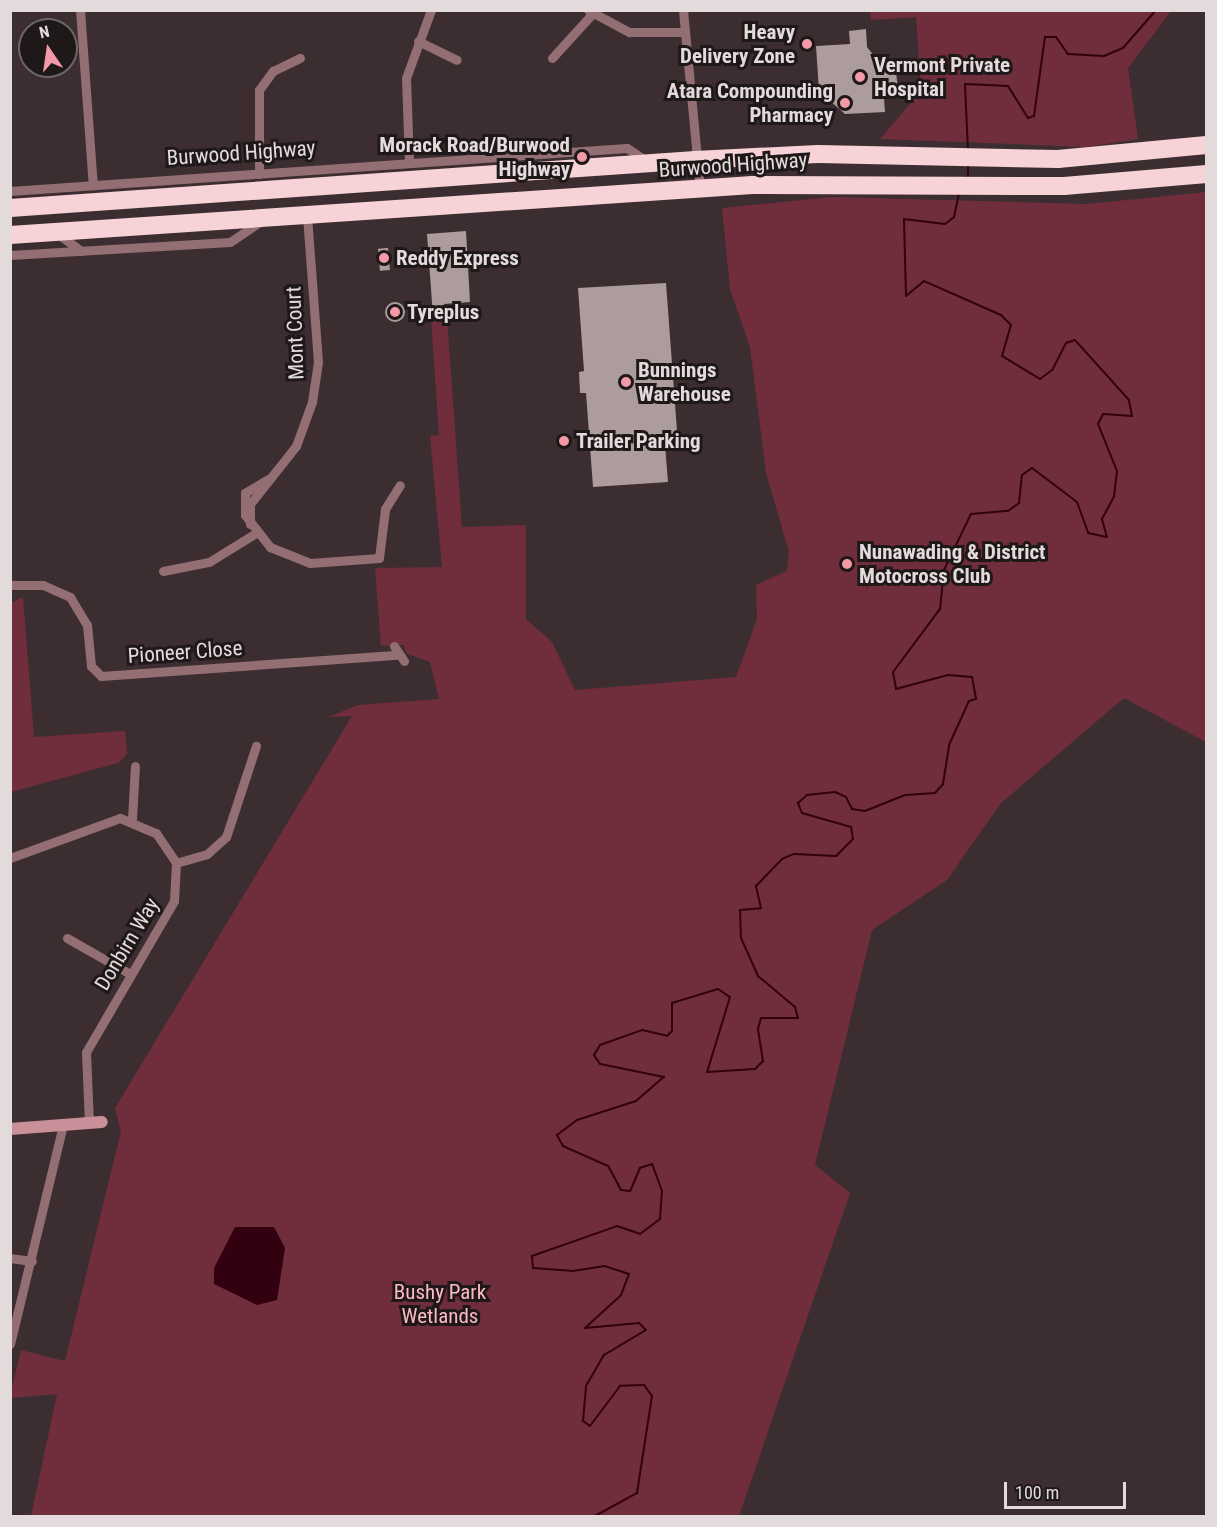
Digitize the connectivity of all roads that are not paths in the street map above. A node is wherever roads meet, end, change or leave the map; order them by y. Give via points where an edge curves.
1 (80, 10) edge
2 (431, 10) edge
3 (683, 10) edge
4 (590, 13) edge
5 (684, 32) junction
6 (418, 42) junction
7 (300, 58) dead end
8 (552, 58) dead end
9 (457, 60) dead end
10 (1206, 145) edge
11 (695, 160) junction
12 (649, 163) junction
13 (409, 164) junction
14 (259, 174) junction
15 (1206, 174) edge
16 (169, 180) junction
17 (93, 186) junction
18 (700, 189) junction
19 (10, 191) edge
20 (170, 199) junction
21 (10, 208) edge
22 (307, 218) junction
23 (263, 220) junction
24 (58, 234) junction
25 (10, 235) edge
26 (81, 251) junction
27 (10, 255) edge
28 (400, 485) dead end
29 (256, 533) junction
30 (163, 571) dead end
31 (36, 584) junction
32 (10, 585) edge
33 (10, 592) edge
34 (398, 654) dead end
35 (256, 746) dead end
36 (135, 766) dead end
37 (132, 819) junction
38 (10, 858) edge
39 (176, 863) junction
40 (67, 938) dead end
41 (130, 974) junction
42 (102, 1122) dead end
43 (89, 1123) junction
44 (57, 1125) junction
45 (10, 1129) edge
46 (10, 1258) edge
47 (32, 1262) junction
48 (10, 1344) edge

1 - 17 street
2 - 6 street
3 - 5 street
4 - 5 street via 629,32
4 - 8 street
5 - 11 street
6 - 9 street
6 - 13 street via 405,85
7 - 14 street via 273,71 259,90
10 - 11 highway, Burwood Highway via 1124,155
11 - 12 highway, Burwood Highway
11 - 18 street
12 - 13 street, Burwood Highway via 627,148
12 - 20 highway, Burwood Highway
13 - 14 street, Burwood Highway
14 - 16 street, Burwood Highway
15 - 18 highway, Burwood Highway via 1095,185 820,182
16 - 17 street, Burwood Highway
16 - 20 street
17 - 19 street, Burwood Highway
18 - 22 highway, Burwood Highway
20 - 21 highway, Burwood Highway
22 - 23 highway, Burwood Highway
22 - 29 street, Mont Court via 316,378 304,428 275,474 242,498
23 - 24 highway, Burwood Highway
23 - 26 street via 230,242
24 - 25 highway, Burwood Highway
24 - 26 street
26 - 27 street
28 - 29 street, Mont Court via 398,500 383,517 383,550 373,560 298,561
29 - 30 street via 209,562
31 - 32 street
31 - 33 street
31 - 34 street, Pioneer Close via 62,591 79,608 91,666 100,676
35 - 39 street via 226,837 207,854
36 - 37 street
37 - 38 street via 108,820
37 - 39 street via 165,841
39 - 41 street, Donbirn Way via 174,901
40 - 41 street
41 - 43 street, Donbirn Way via 86,1052
42 - 43 main road
43 - 44 main road
44 - 45 main road
44 - 47 street via 57,1152
46 - 47 street
47 - 48 street

